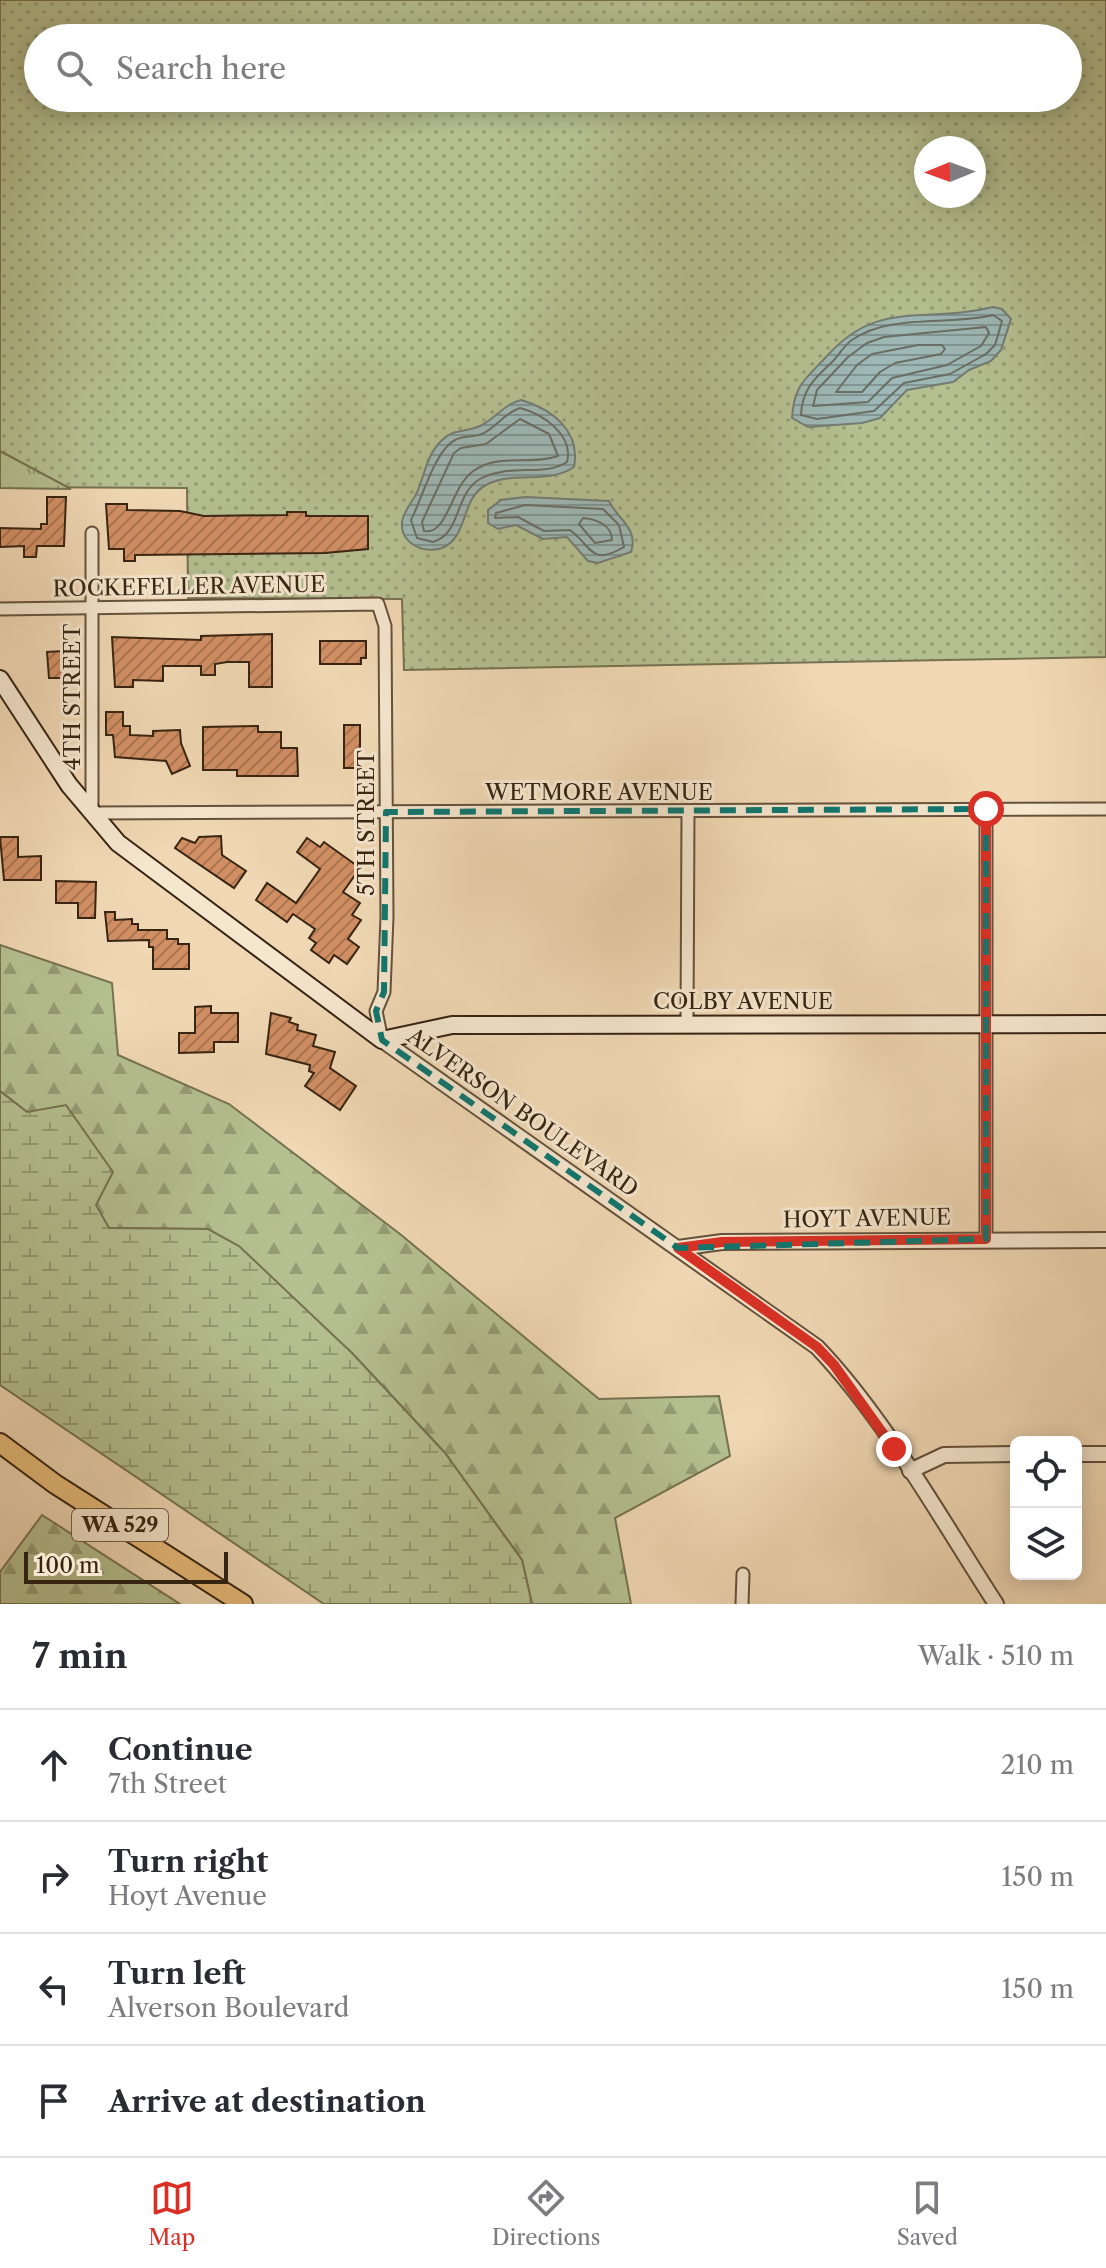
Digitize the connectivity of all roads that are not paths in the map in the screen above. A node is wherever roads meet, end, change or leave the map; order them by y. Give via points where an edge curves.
1 (92, 533) dead end
2 (378, 604) joint
3 (92, 606) junction
4 (0, 609) edge
5 (0, 679) edge
6 (986, 809) junction
7 (1106, 809) edge
8 (386, 812) junction
9 (688, 812) junction
10 (92, 813) junction
11 (687, 1023) junction
12 (986, 1024) junction
13 (1106, 1024) edge
14 (382, 1040) junction
15 (986, 1239) junction
16 (1106, 1240) edge
17 (678, 1248) junction
18 (0, 1443) edge
19 (1010, 1454) edge
20 (1082, 1454) edge
21 (1106, 1454) edge
22 (910, 1471) junction
23 (743, 1574) dead end
24 (243, 1604) edge
25 (742, 1604) edge
26 (996, 1604) edge

1 - 3 street, 4TH STREET
2 - 3 street, ROCKEFELLER AVENUE
2 - 8 street, 5TH STREET via 385,626
3 - 4 street, ROCKEFELLER AVENUE
3 - 10 street, 4TH STREET
5 - 10 main road, ALVERSON BOULEVARD
6 - 7 street, WETMORE AVENUE
6 - 9 street, WETMORE AVENUE
6 - 12 street
8 - 9 street, WETMORE AVENUE
8 - 10 street, WETMORE AVENUE
8 - 14 street, 5TH STREET via 384,992 376,1011
9 - 11 street
10 - 14 main road, ALVERSON BOULEVARD via 144,865
11 - 12 main road, COLBY AVENUE
11 - 14 main road, COLBY AVENUE via 452,1025
12 - 13 main road, COLBY AVENUE
12 - 15 street
14 - 17 street, ALVERSON BOULEVARD
15 - 16 street, HOYT AVENUE
15 - 17 street, HOYT AVENUE via 722,1242
17 - 22 street, ALVERSON BOULEVARD via 817,1347
18 - 24 main road, WA 529
19 - 22 street via 944,1455
20 - 21 street
22 - 26 street, ALVERSON BOULEVARD
23 - 25 street

